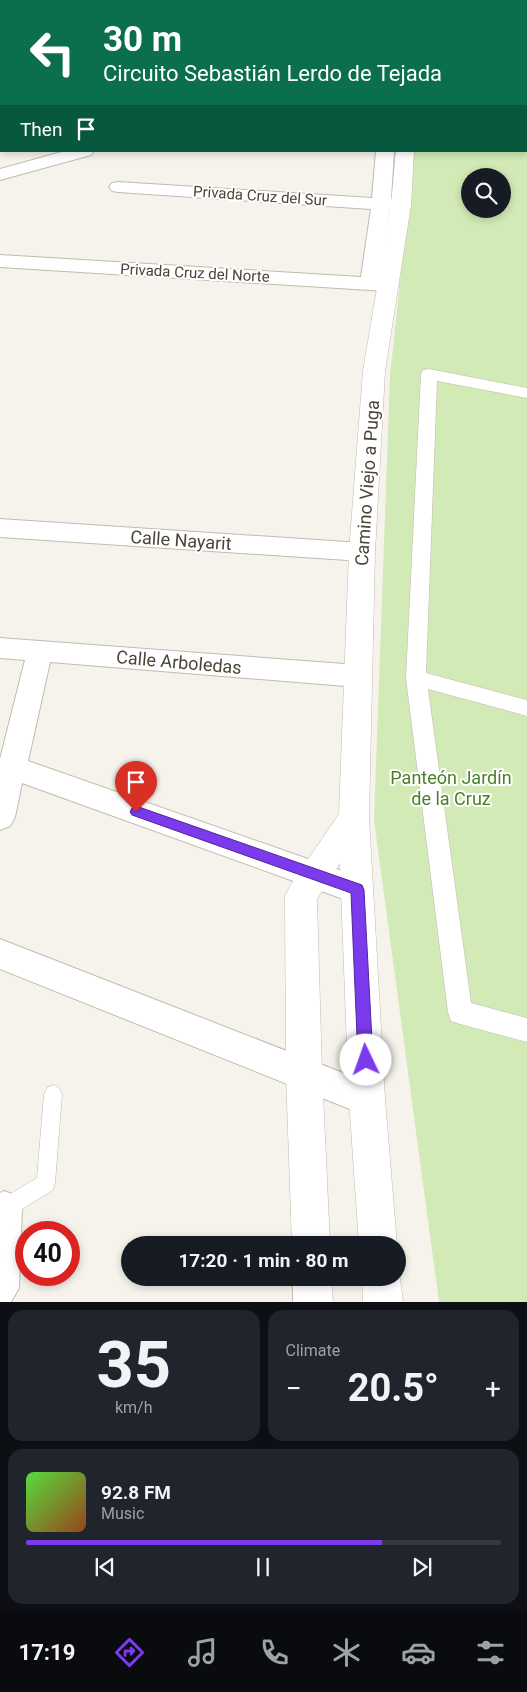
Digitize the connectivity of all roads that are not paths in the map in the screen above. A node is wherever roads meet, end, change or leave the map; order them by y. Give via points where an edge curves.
1 (81, 152) edge
2 (384, 152) edge
3 (405, 152) edge
4 (0, 175) edge
5 (118, 187) dead end
6 (391, 205) junction
7 (0, 261) edge
8 (380, 284) junction
9 (527, 394) edge
10 (0, 528) edge
11 (362, 552) junction
12 (0, 648) edge
13 (40, 651) junction
14 (358, 676) junction
15 (416, 678) junction
16 (527, 708) edge
17 (12, 767) junction
18 (0, 817) edge
19 (354, 817) junction
20 (314, 876) junction
21 (357, 890) junction
22 (0, 954) edge
23 (527, 1030) edge
24 (304, 1073) junction
25 (53, 1094) dead end
26 (368, 1098) junction
27 (2, 1209) edge
28 (311, 1236) edge
29 (377, 1236) edge
30 (312, 1286) edge
31 (382, 1286) edge
32 (0, 1288) edge
33 (313, 1302) edge
34 (383, 1302) edge

1 - 4 street
2 - 6 street
3 - 6 street, Camino Viejo a Puga
5 - 6 street, Privada Cruz del Sur
6 - 8 street, Camino Viejo a Puga
7 - 8 street, Privada Cruz del Norte
8 - 11 street, Camino Viejo a Puga
9 - 15 street via 429,374
10 - 11 street, Calle Nayarit
11 - 14 street, Camino Viejo a Puga
12 - 13 street, Calle Arboledas
13 - 14 street, Calle Arboledas
13 - 17 street
14 - 19 street, Camino Viejo a Puga
15 - 16 street
15 - 23 street via 460,1012
17 - 18 street
17 - 20 street
19 - 20 street
19 - 21 street, Camino Viejo a Puga
20 - 21 street
20 - 24 street via 301,896
21 - 26 street, Camino Viejo a Puga
22 - 24 street
24 - 26 street
24 - 28 street
25 - 27 lane via 46,1183
26 - 29 street, Camino Viejo a Puga
27 - 32 street
30 - 33 street
31 - 34 street

